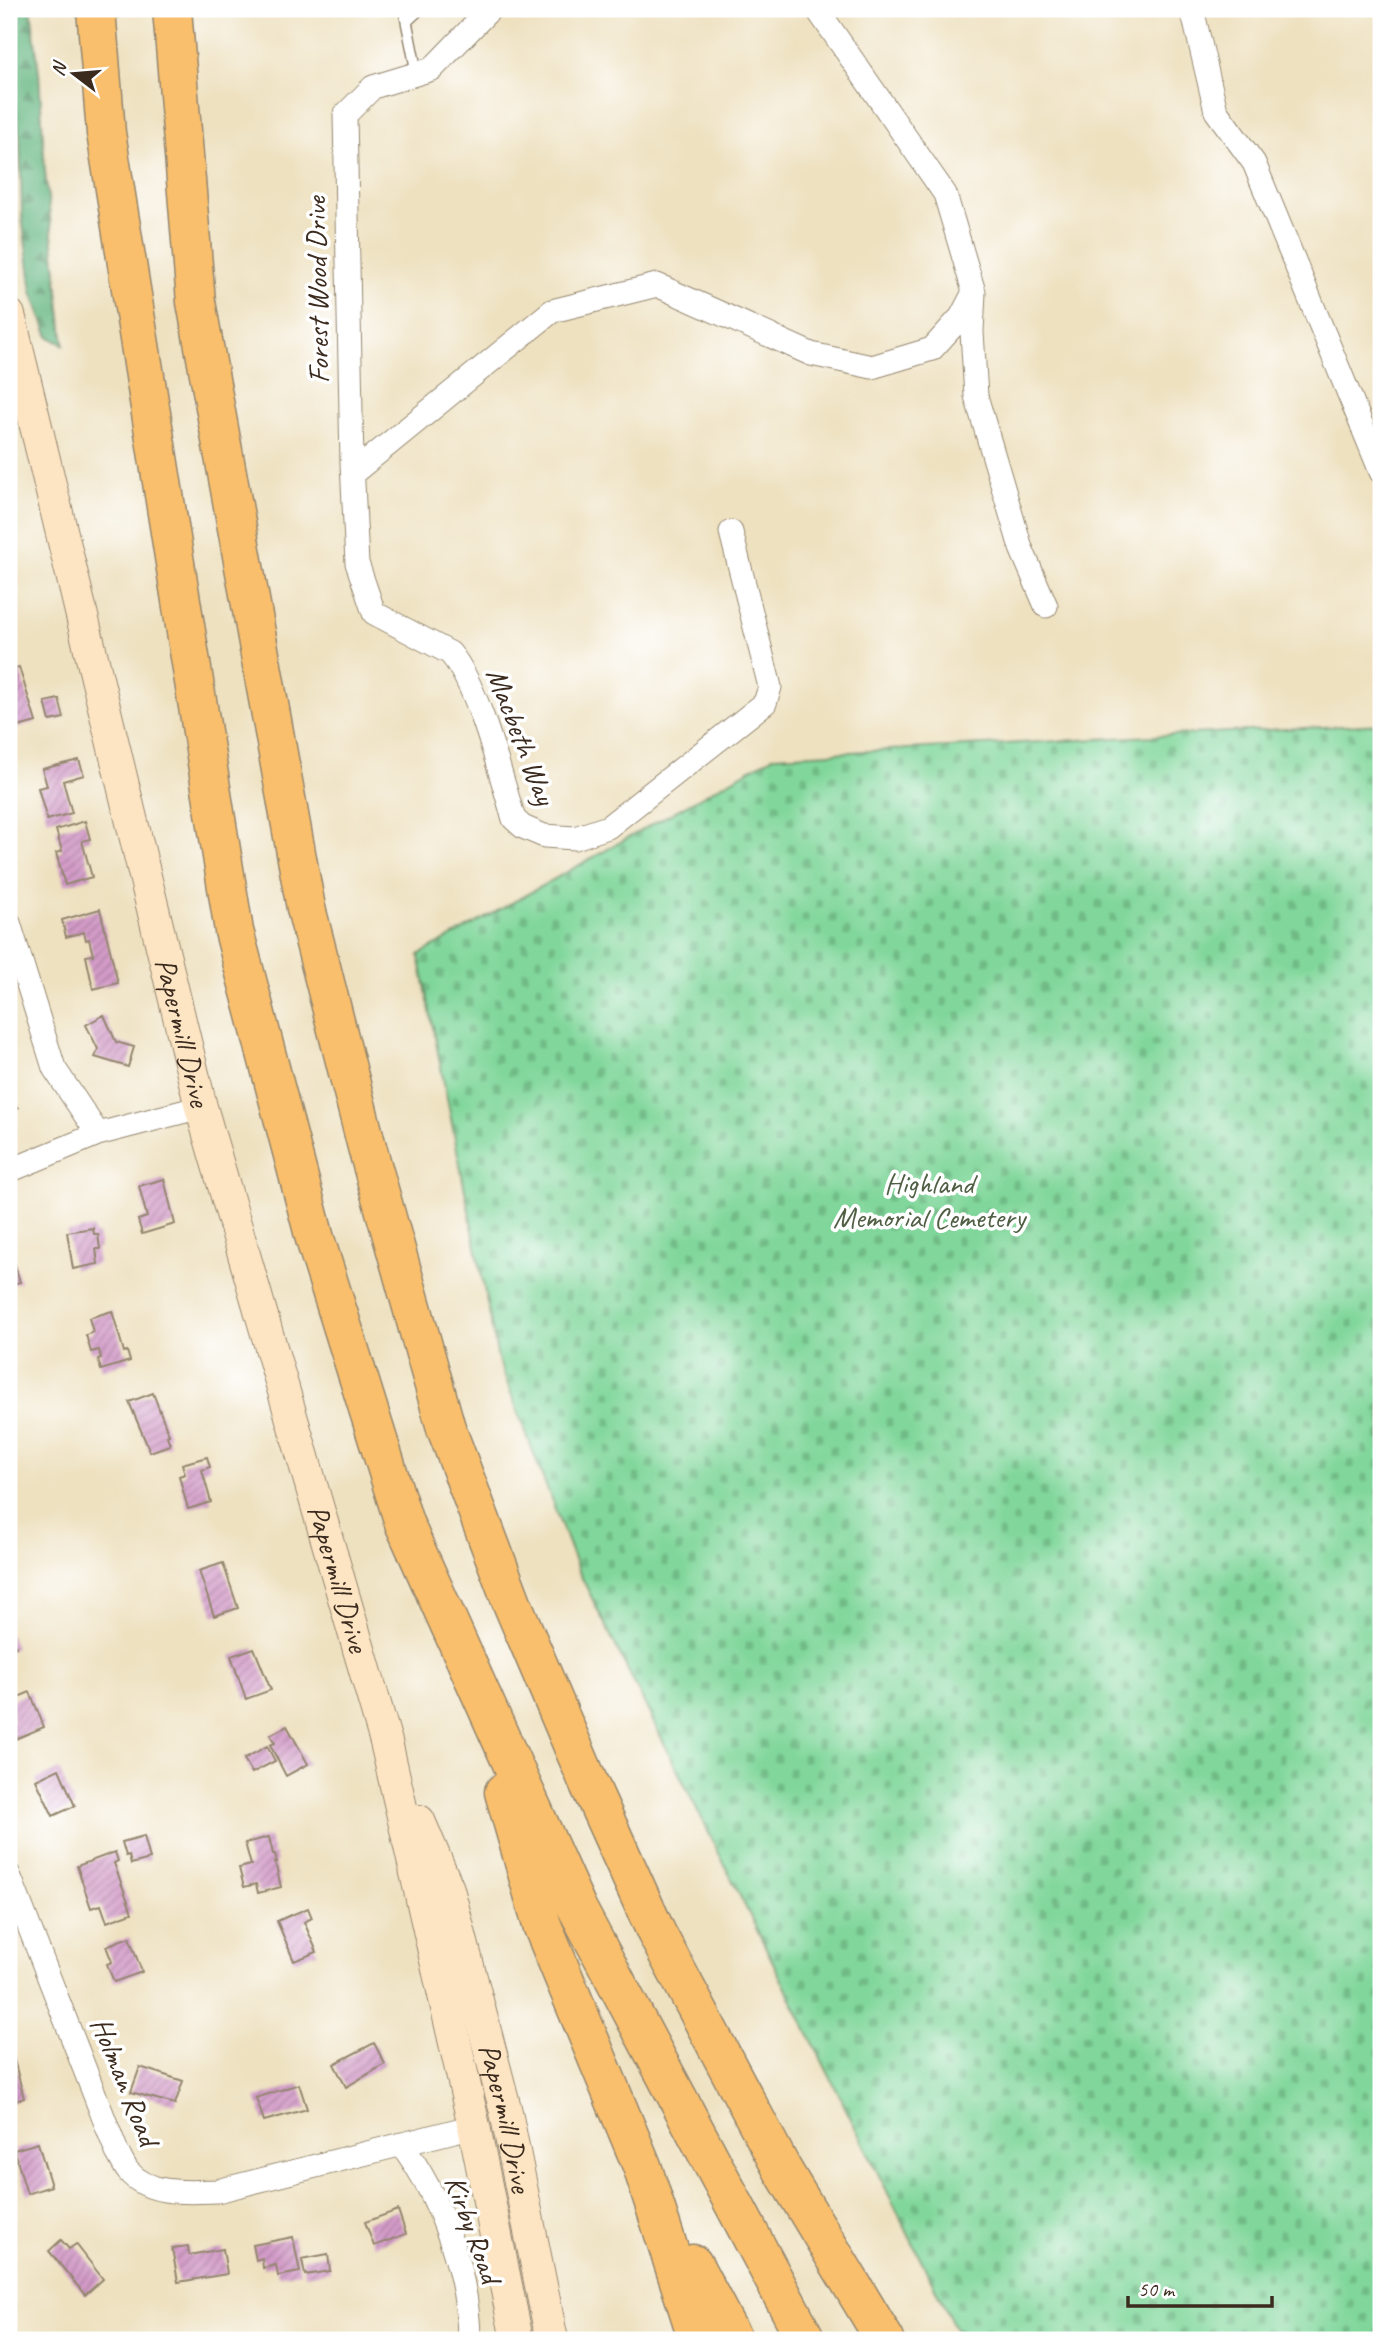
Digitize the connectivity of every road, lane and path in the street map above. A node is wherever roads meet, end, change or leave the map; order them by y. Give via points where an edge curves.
1 (96, 9) edge
2 (172, 9) edge
3 (404, 9) edge
4 (420, 9) edge
5 (490, 9) edge
6 (817, 9) edge
7 (1192, 9) edge
8 (407, 21) junction
9 (417, 74) junction
10 (974, 292) junction
11 (9, 315) edge
12 (352, 468) junction
13 (1381, 472) edge
14 (731, 532) dead end
15 (1046, 606) dead end
16 (9, 923) edge
17 (201, 1107) junction
18 (98, 1134) junction
19 (9, 1171) edge
20 (467, 1662) junction
21 (386, 1742) junction
22 (9, 1875) edge
23 (474, 2126) junction
24 (401, 2144) junction
25 (642, 2165) junction
26 (469, 2340) edge
27 (517, 2340) edge
28 (552, 2340) edge
29 (698, 2340) edge
30 (733, 2340) edge
31 (806, 2340) edge
32 (885, 2340) edge

1 - 20 highway via 106,133 234,931 315,1239 404,1523
2 - 32 highway via 196,302 306,908 446,1428 512,1603 656,1932 782,2169
3 - 8 lane
4 - 8 lane
5 - 9 street via 432,69
6 - 10 street via 945,194
7 - 13 street via 1216,111 1254,163
8 - 9 lane
9 - 12 street, Forest Wood Drive via 373,87 345,115
10 - 12 street via 961,317 932,349 872,367 811,354 657,285 552,311
10 - 15 street via 976,396 1021,548
11 - 17 main road, Papermill Drive
12 - 14 street, Macbeth Way via 357,564 374,613 450,653 458,663 476,702 514,819 544,836 575,838 608,827 765,702 770,687
16 - 18 street via 54,1068
17 - 18 street
17 - 21 main road, Papermill Drive
18 - 19 street
20 - 25 highway via 542,1925
20 - 31 highway via 577,1908
21 - 23 main road, Papermill Drive
21 - 28 main road, Papermill Drive via 448,1889 506,2112
22 - 24 street, Holman Road via 117,2152 129,2172 149,2186 184,2193 217,2191
23 - 24 street, Holman Road
23 - 27 main road, Papermill Drive
24 - 26 street, Kirby Road via 445,2228 461,2274
25 - 29 highway
25 - 30 highway

